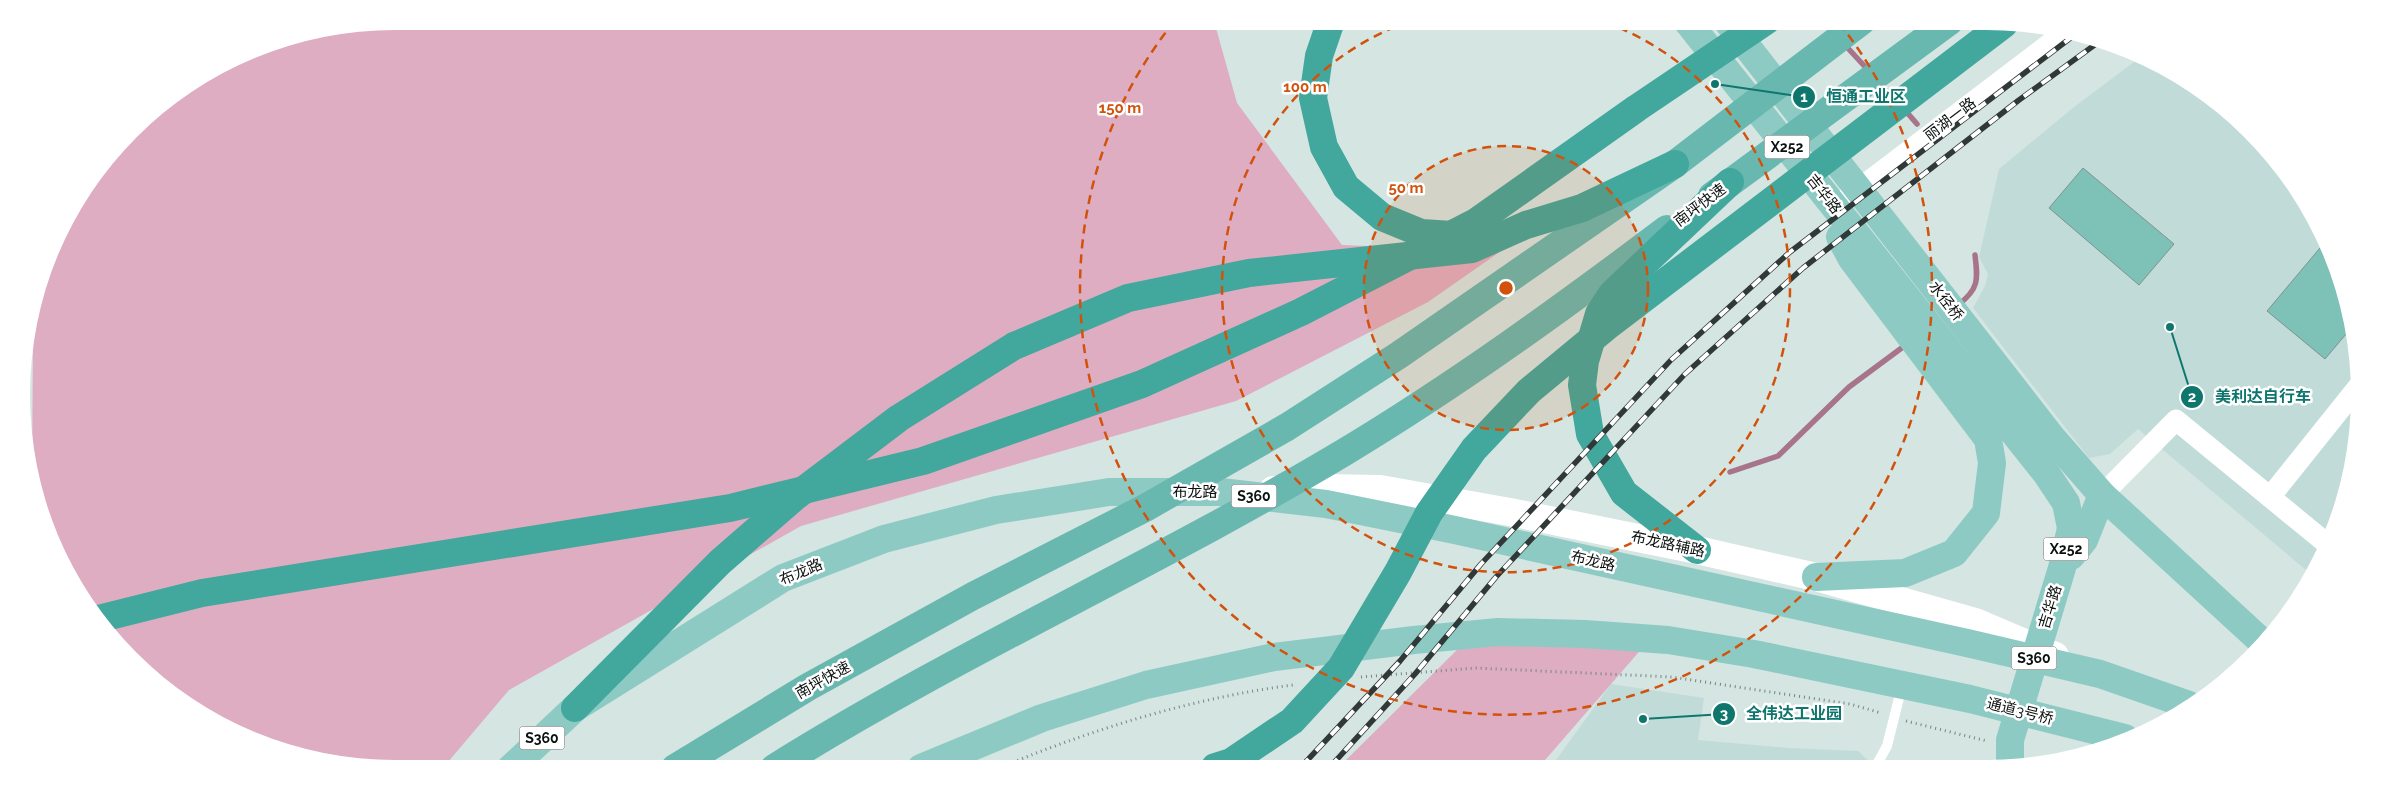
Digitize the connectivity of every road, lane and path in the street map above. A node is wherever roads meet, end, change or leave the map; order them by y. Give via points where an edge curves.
1 (1328, 30) edge
2 (1694, 30) edge
3 (1734, 30) edge
4 (1753, 30) edge
5 (1850, 30) edge
6 (1938, 30) edge
7 (1996, 30) edge
8 (2058, 37) edge
9 (1674, 164) junction
10 (1730, 182) junction
11 (1859, 188) junction
12 (1835, 207) junction
13 (1526, 225) junction
14 (1911, 255) joint
15 (1948, 368) junction
16 (2351, 396) edge
17 (1221, 492) junction
18 (2102, 495) junction
19 (2270, 498) junction
20 (2321, 539) edge
21 (1697, 550) junction
22 (2062, 568) junction
23 (1816, 577) junction
24 (105, 617) edge
25 (1971, 632) junction
26 (2258, 638) edge
27 (1357, 677) dead end
28 (1301, 684) dead end
29 (1903, 685) junction
30 (2182, 702) edge
31 (1850, 704) dead end
32 (575, 708) junction
33 (1928, 728) dead end
34 (2116, 736) edge
35 (1993, 742) dead end
36 (2010, 759) edge
37 (519, 760) edge
38 (688, 760) edge
39 (787, 760) edge
40 (940, 760) edge
41 (1020, 760) edge
42 (1234, 760) edge
43 (1879, 760) edge

1 - 13 highway via 1319,56 1313,98 1324,147 1346,187 1382,217 1422,234 1467,236
2 - 12 main road, 吉华路 / X252
3 - 11 main road, 吉华路 / X252
4 - 24 highway via 1476,222 1301,312 1142,384 923,461 730,508 202,593
5 - 9 highway
6 - 10 highway, 南坪快速
7 - 42 highway via 1610,324 1529,391 1474,449 1429,513 1394,580 1341,668 1292,721
8 - 11 street, 丽湖一路
9 - 13 highway via 1582,208
9 - 38 highway, 南坪快速 via 1399,356 1287,427 1145,508 808,687
10 - 21 highway via 1612,294 1599,314 1585,361 1582,385 1590,434 1624,493
10 - 39 highway, 南坪快速 via 1567,304 1448,387 1342,453 1052,614 845,724
11 - 12 street, 丽湖一路
11 - 14 main road, 吉华路 / X252
12 - 15 main road, 吉华路 / X252 via 1879,279
13 - 32 highway via 1472,248 1249,273 1128,298 1014,346 898,418 796,496 720,562
14 - 18 main road, 水径桥 / X252 via 2053,439
15 - 22 main road, 吉华路 / X252 via 2046,473 2066,503 2071,528
15 - 23 main road via 1988,439 1992,463 1986,513 1954,553 1905,573
16 - 19 street
17 - 21 main road, 布龙路辅路 via 1380,489
17 - 25 main road, 布龙路 / S360 via 1326,504
17 - 32 main road, 布龙路 / S360 via 1109,492 996,510 884,539 782,578
18 - 19 street via 2176,420
18 - 22 main road via 2084,540
18 - 26 main road, X252
19 - 20 street
21 - 23 main road, 布龙路辅路
22 - 36 main road, 吉华路 / X252 via 2010,740
23 - 25 main road, 布龙路辅路
25 - 30 main road, S360
27 - 31 path via 1476,668 1672,677
28 - 41 path via 1196,702 1138,718
29 - 34 main road, 通道3号桥
29 - 40 main road via 1668,640 1498,632 1274,658 1146,685 1042,718
29 - 43 lane via 1887,746
32 - 37 main road, 布龙路 / S360
33 - 35 path

